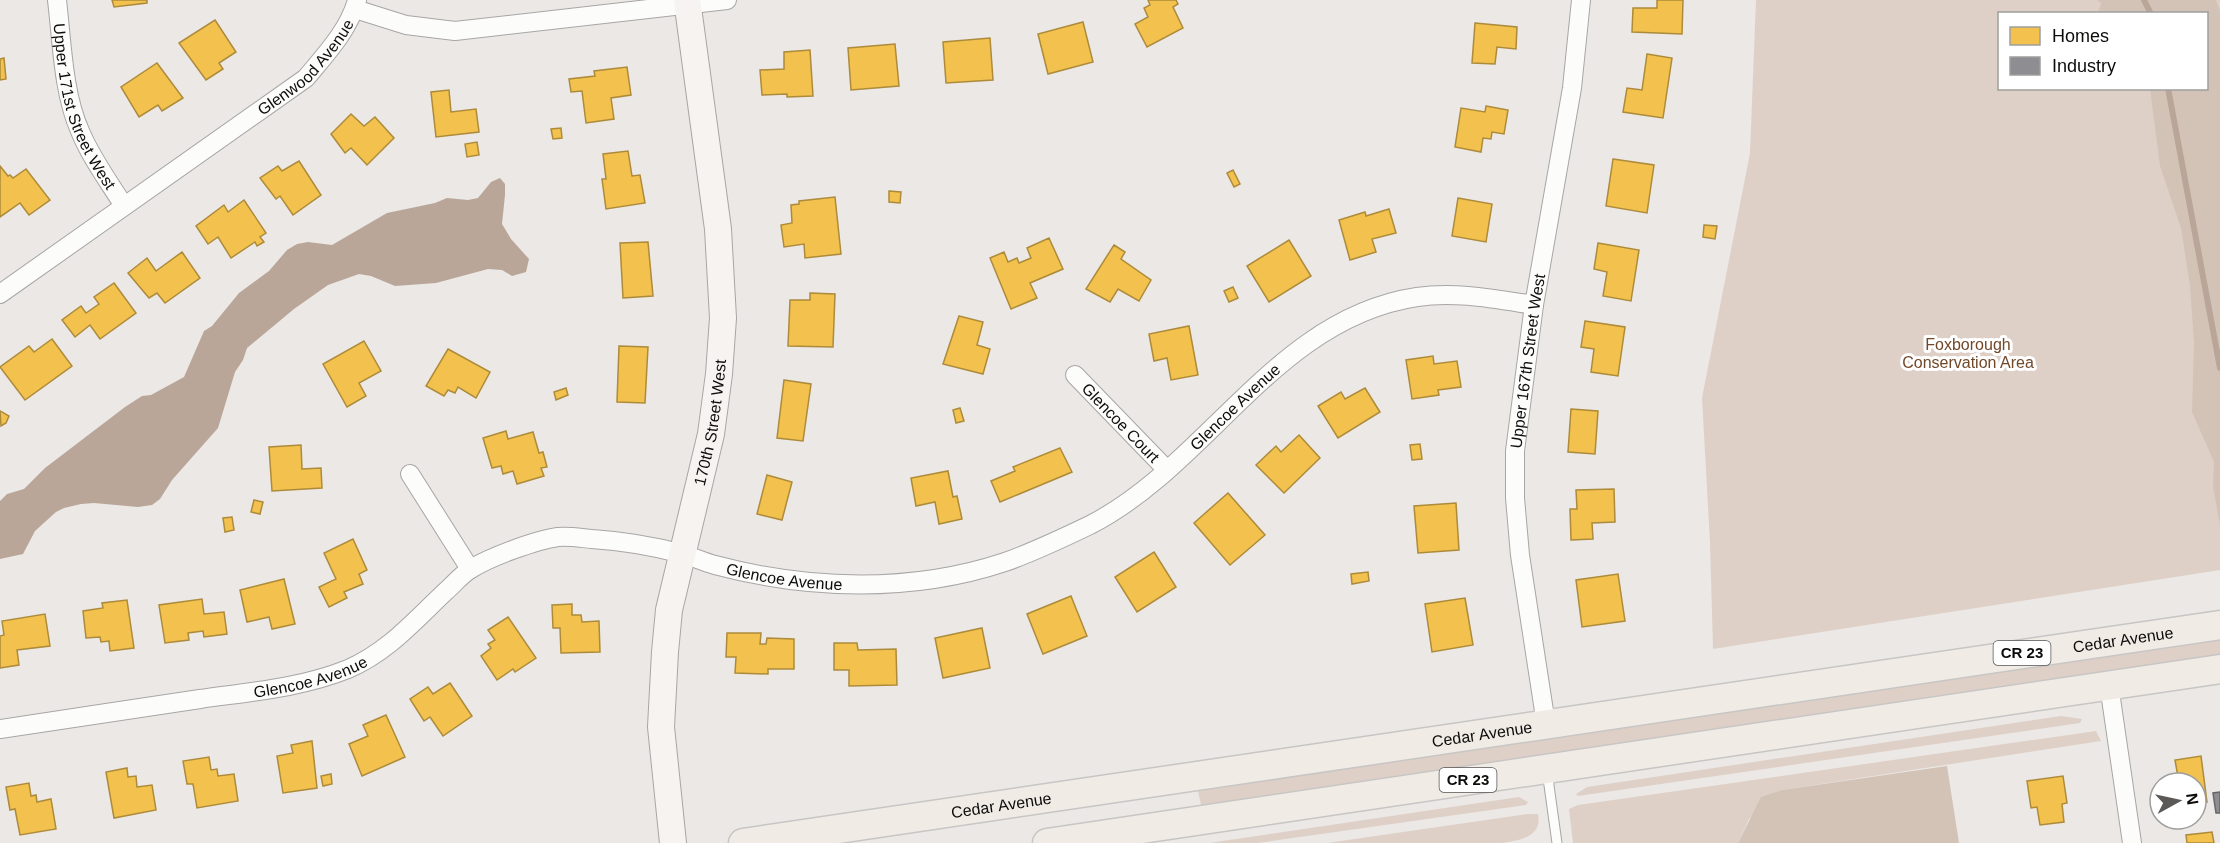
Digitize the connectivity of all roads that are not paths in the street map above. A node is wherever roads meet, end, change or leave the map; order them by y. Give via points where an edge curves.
1 (57, 0) edge
2 (727, 0) edge
3 (1581, 0) edge
4 (687, 2) edge
5 (356, 4) edge
6 (124, 206) junction
7 (0, 294) edge
8 (1534, 305) junction
9 (1075, 375) dead end
10 (1167, 470) junction
11 (410, 474) dead end
12 (683, 554) junction
13 (470, 569) junction
14 (2220, 625) edge
15 (2220, 669) edge
16 (2109, 685) junction
17 (1546, 724) junction
18 (0, 729) edge
19 (1547, 769) junction
20 (673, 843) edge
21 (743, 843) edge
22 (1047, 843) edge
23 (1557, 843) edge
24 (2133, 843) edge

1 - 6 street, Upper 171st Street West via 70,102 88,150
2 - 4 street, Glenwood Avenue
3 - 8 street, Upper 167th Street West via 1572,88
4 - 5 street, Glenwood Avenue via 455,31 406,25
4 - 12 street, 170th Street West via 718,229 723,318 711,434
5 - 6 street, Glenwood Avenue via 334,44 306,78
6 - 7 street, Glenwood Avenue
8 - 10 street, Glencoe Avenue via 1447,294 1414,297 1340,322 1275,369
8 - 17 street, Upper 167th Street West via 1519,410 1515,498
9 - 10 street, Glencoe Court
10 - 12 street, Glencoe Avenue via 1124,505 1060,539 1005,562 934,578 884,585 835,585 714,565
11 - 13 street
12 - 13 street, Glencoe Avenue via 628,542 559,537
12 - 20 street, 170th Street West via 669,610 662,689 661,727
13 - 18 street, Glencoe Avenue via 395,641 350,668 292,686
14 - 17 main road, Cedar Avenue / CR 23
15 - 16 main road, CR 23
16 - 19 main road, CR 23
16 - 24 street
17 - 21 main road, Cedar Avenue / CR 23
19 - 22 main road, CR 23
19 - 23 lane

